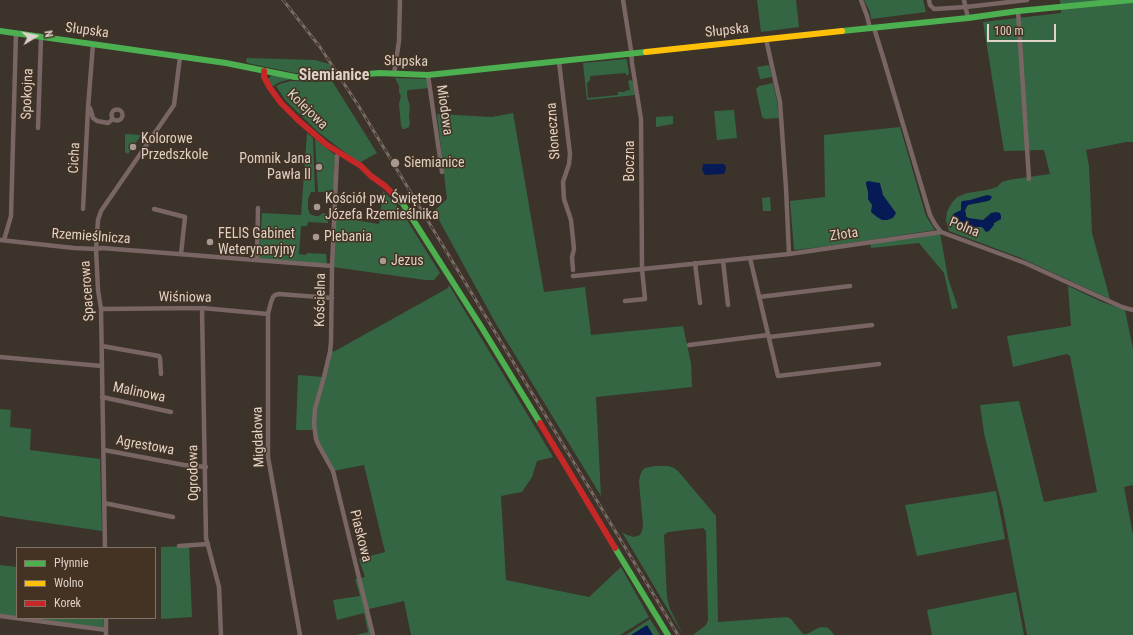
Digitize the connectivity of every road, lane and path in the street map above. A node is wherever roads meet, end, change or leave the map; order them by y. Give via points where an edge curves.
1 (400, 0) edge
2 (624, 0) edge
3 (861, 0) edge
4 (929, 0) edge
5 (964, 0) edge
6 (1027, 0) edge
7 (1132, 0) edge
8 (1002, 1) edge
9 (966, 7) junction
10 (1018, 11) junction
11 (968, 18) junction
12 (872, 28) junction
13 (0, 31) edge
14 (16, 33) junction
15 (41, 37) junction
16 (766, 39) junction
17 (93, 44) junction
18 (630, 54) junction
19 (180, 57) junction
20 (559, 62) junction
21 (264, 71) junction
22 (394, 74) junction
23 (428, 74) junction
24 (88, 108) junction
25 (113, 119) dead end
26 (38, 128) dead end
27 (339, 152) junction
28 (442, 172) dead end
29 (1029, 179) dead end
30 (258, 208) dead end
31 (83, 209) dead end
32 (154, 209) dead end
33 (941, 232) junction
34 (2, 240) edge
35 (96, 249) junction
36 (181, 254) junction
37 (789, 254) junction
38 (750, 258) junction
39 (257, 260) junction
40 (723, 261) junction
41 (695, 264) junction
42 (332, 266) junction
43 (642, 269) junction
44 (573, 270) dead end
45 (572, 276) dead end
46 (850, 286) dead end
47 (760, 297) junction
48 (332, 298) junction
49 (625, 301) dead end
50 (700, 303) dead end
51 (728, 305) dead end
52 (202, 308) junction
53 (101, 309) junction
54 (1133, 310) edge
55 (268, 314) junction
56 (872, 325) dead end
57 (769, 336) junction
58 (689, 344) dead end
59 (102, 346) junction
60 (0, 357) edge
61 (879, 364) dead end
62 (102, 366) junction
63 (161, 374) dead end
64 (102, 397) junction
65 (171, 412) dead end
66 (319, 446) joint
67 (104, 450) junction
68 (206, 467) junction
69 (104, 503) junction
70 (173, 517) dead end
71 (208, 544) junction
72 (179, 546) dead end
73 (105, 547) edge
74 (0, 616) edge
75 (16, 618) edge
76 (20, 619) edge
77 (106, 619) edge
78 (106, 632) edge
79 (221, 635) edge
80 (300, 635) edge
81 (373, 635) edge
82 (668, 635) edge

1 - 22 street via 399,41
2 - 18 street, Boczna
3 - 12 street, Polna
4 - 9 street via 934,8
5 - 9 street
6 - 8 street
7 - 10 main road, Słupska
8 - 9 street
9 - 11 street
10 - 11 main road, Słupska
10 - 29 street
11 - 12 main road, Słupska
12 - 16 main road, Słupska
12 - 33 street, Polna via 930,215
13 - 14 main road, Słupska
14 - 15 main road, Słupska
14 - 34 street via 11,216
15 - 17 main road, Słupska
15 - 26 street, Spokojna
16 - 18 main road, Słupska
16 - 37 street, Słupska via 780,102
17 - 19 main road, Słupska
17 - 24 street, Cicha
18 - 20 main road, Słupska
18 - 43 street, Boczna via 641,119
19 - 21 main road, Słupska
19 - 35 street, Spacerowa via 174,105 101,211
20 - 23 main road, Słupska
20 - 44 street, Słoneczna via 570,154 563,182 564,199 571,220
21 - 22 main road, Słupska, bridge via 301,78
21 - 27 main road, Kolejowa via 266,81 281,103 309,130
22 - 23 main road, Słupska
23 - 28 street, Miodowa
24 - 25 street via 97,121 108,122
24 - 31 street, Cicha
27 - 42 street, Kościelna
27 - 82 main road, Kolejowa via 394,194 413,218
30 - 39 street
32 - 36 street via 185,217
33 - 37 street, Złota
33 - 54 street, Polna via 1025,263
34 - 35 street, Rzemieślnicza
35 - 36 street, Rzemieślnicza
35 - 53 street, Spacerowa
36 - 39 street, Rzemieślnicza
37 - 38 street, Złota
38 - 40 street, Złota
38 - 47 street
39 - 42 street, Rzemieślnicza
40 - 41 street, Złota
40 - 51 street
41 - 43 street, Złota
41 - 50 street
42 - 48 street, Kościelna
43 - 45 street, Złota
43 - 49 street, Boczna via 644,299
46 - 47 street
47 - 57 street
48 - 55 street, Migdałowa via 279,294 273,297
48 - 66 street, Kościelna via 330,352 315,409 315,430
52 - 53 street, Wiśniowa
52 - 55 street, Wiśniowa
52 - 68 street, Ogrodowa
53 - 59 street, Spacerowa
55 - 80 street, Migdałowa via 268,457
56 - 57 street
57 - 58 street
57 - 61 street via 778,376
59 - 62 street, Spacerowa
59 - 63 street via 159,356
60 - 62 street
62 - 64 street, Spacerowa
64 - 65 street, Malinowa
64 - 67 street, Spacerowa
66 - 81 street, Piaskowa via 333,471
67 - 68 street, Agrestowa
67 - 69 street, Spacerowa
68 - 71 street, Ogrodowa
69 - 70 street
69 - 73 street, Spacerowa
71 - 72 street
71 - 79 street, Ogrodowa via 220,588
74 - 75 street
76 - 78 street
77 - 78 street

